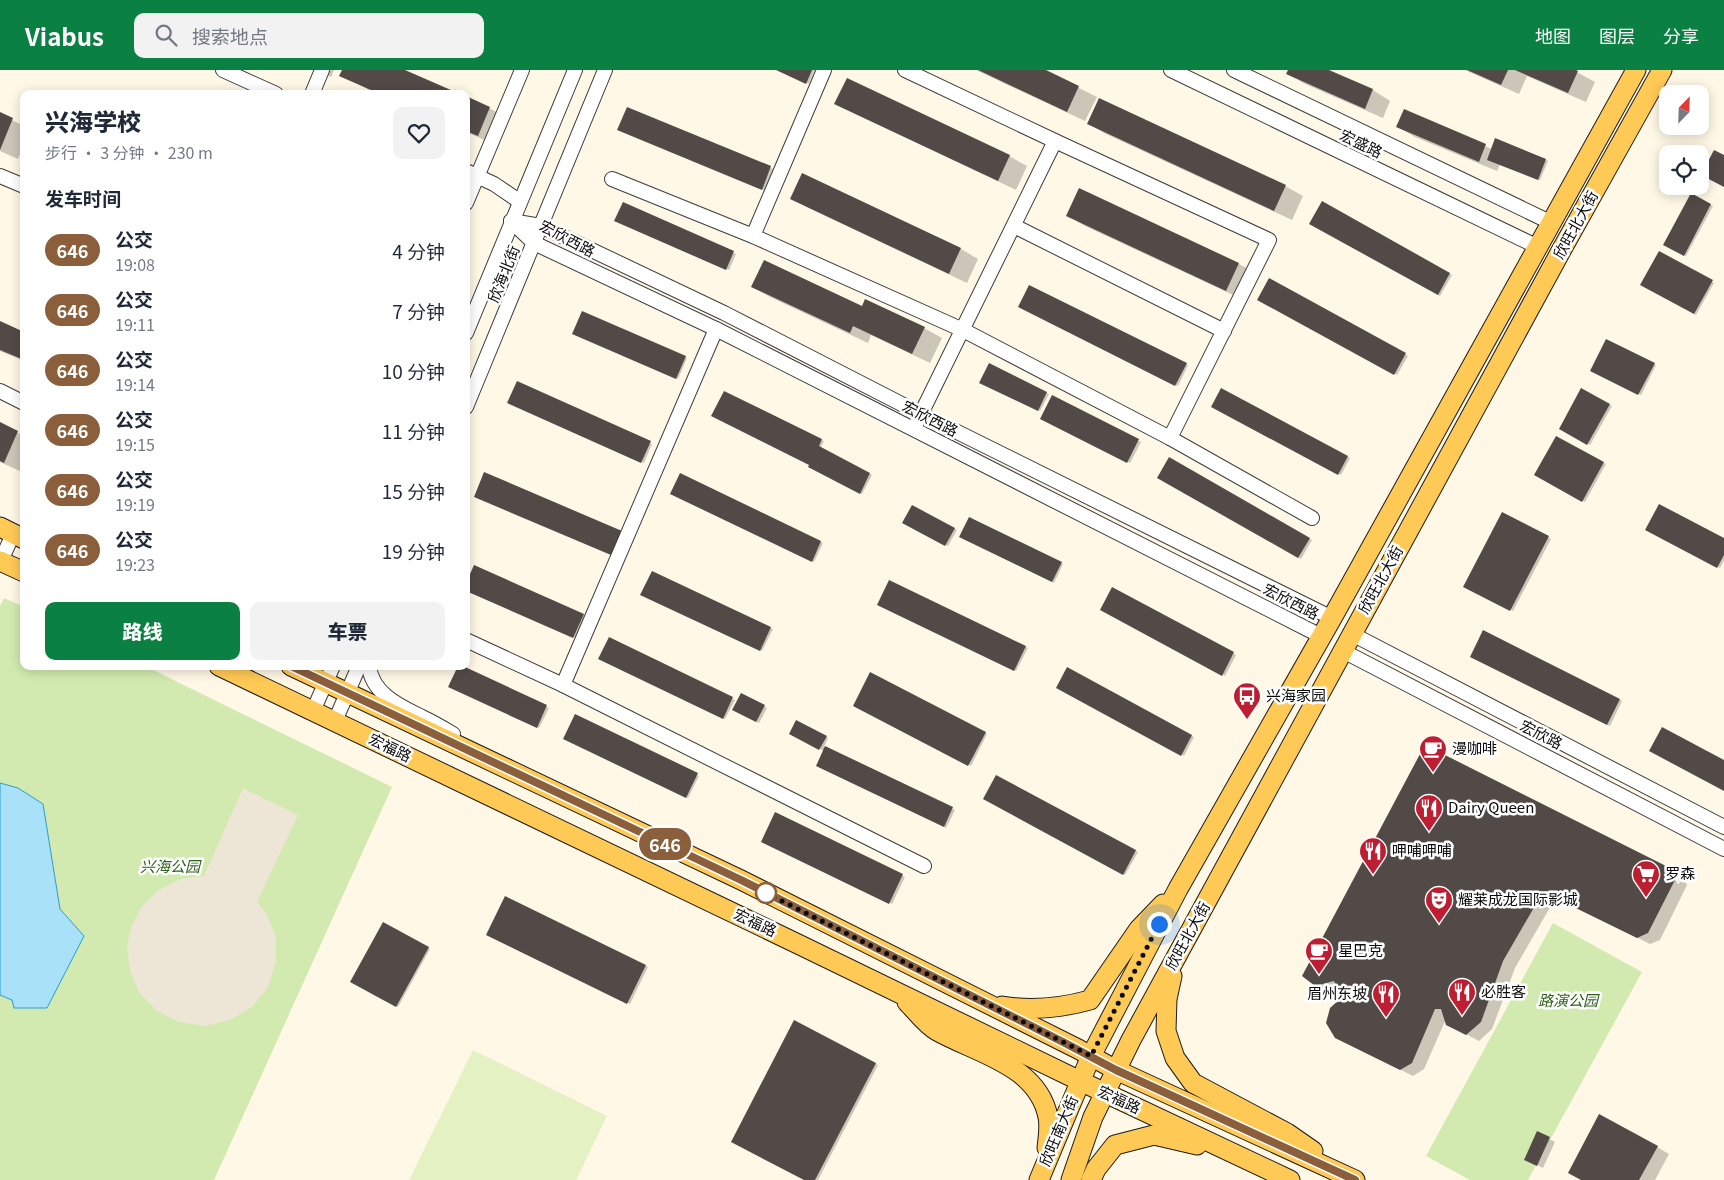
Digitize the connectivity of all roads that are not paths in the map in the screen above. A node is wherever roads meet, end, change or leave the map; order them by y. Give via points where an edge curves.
1 (222, 70) edge
2 (322, 70) edge
3 (522, 70) edge
4 (575, 70) edge
5 (605, 70) edge
6 (824, 70) edge
7 (905, 70) edge
8 (1171, 70) edge
9 (1234, 70) edge
10 (1636, 70) edge
11 (1662, 70) edge
12 (267, 90) edge
13 (314, 90) edge
14 (1055, 141) junction
15 (472, 174) edge
16 (0, 176) edge
17 (612, 178) dead end
18 (20, 184) edge
19 (519, 201) junction
20 (511, 222) junction
21 (1552, 223) junction
22 (541, 226) junction
23 (1014, 226) junction
24 (753, 236) junction
25 (534, 243) junction
26 (1538, 247) junction
27 (470, 323) edge
28 (716, 329) junction
29 (963, 330) junction
30 (1224, 330) junction
31 (0, 391) edge
32 (470, 397) edge
33 (20, 401) edge
34 (921, 414) junction
35 (914, 429) junction
36 (1170, 438) junction
37 (1312, 518) dead end
38 (12, 533) edge
39 (0, 562) edge
40 (20, 570) edge
41 (1332, 618) junction
42 (1352, 634) junction
43 (1321, 636) junction
44 (470, 642) edge
45 (1343, 651) junction
46 (228, 670) edge
47 (310, 670) edge
48 (357, 670) edge
49 (369, 670) edge
50 (329, 674) edge
51 (563, 686) junction
52 (348, 692) junction
53 (313, 711) junction
54 (335, 721) junction
55 (504, 767) junction
56 (1724, 827) edge
57 (1724, 849) edge
58 (924, 866) dead end
59 (1178, 889) junction
60 (1175, 960) junction
61 (897, 992) junction
62 (988, 1004) junction
63 (1091, 1056) junction
64 (1116, 1070) junction
65 (1080, 1081) junction
66 (1105, 1093) junction
67 (1244, 1158) junction
68 (1038, 1180) edge
69 (1071, 1180) edge
70 (1092, 1180) edge
71 (1290, 1180) edge
72 (1354, 1180) edge

1 - 12 street
2 - 13 street
3 - 15 street
4 - 19 street, 欣海北街
5 - 22 street, 欣海北街
6 - 24 street
7 - 14 street
8 - 26 street, 宏盛路
9 - 21 street, 宏盛路
10 - 21 main road, 欣旺北大街
11 - 42 main road, 欣旺北大街
14 - 23 street
14 - 30 street via 1269,240
15 - 19 street
16 - 18 street
17 - 24 street
19 - 20 street, 欣海北街
20 - 22 street, 宏欣西路
20 - 25 street, 宏欣西路
20 - 27 street, 欣海北街
21 - 26 main road, 欣旺北大街
22 - 25 street, 欣海北街
22 - 34 street, 宏欣西路 via 724,313
23 - 29 street
23 - 30 street
24 - 29 street
25 - 28 street, 宏欣西路
25 - 32 street, 欣海北街
26 - 41 main road, 欣旺北大街
28 - 35 street, 宏欣西路
28 - 51 street
29 - 34 street
29 - 36 street
30 - 36 street
31 - 33 street
34 - 35 street
34 - 41 street, 宏欣西路
35 - 43 street, 宏欣西路
36 - 37 street
38 - 39 street
39 - 40 main road
41 - 43 main road, 欣旺北大街
42 - 45 main road, 欣旺北大街
42 - 56 street, 宏欣路
43 - 59 main road, 欣旺北大街
44 - 51 street
45 - 57 street, 宏欣路
45 - 60 main road, 欣旺北大街
46 - 53 main road, 宏福路
47 - 50 main road, 宏福路
48 - 52 street
49 - 55 street via 376,686 390,701 461,739
50 - 52 main road, 宏福路
50 - 53 street
51 - 58 street
52 - 54 street
52 - 55 main road, 宏福路
53 - 54 main road, 宏福路
54 - 61 main road, 宏福路
55 - 62 main road, 宏福路 via 741,880
59 - 62 main road via 1139,929 1090,1000 1043,1008
59 - 63 main road, 欣旺北大街
60 - 64 main road, 欣旺北大街
60 - 72 main road via 1166,1031 1175,1058 1193,1083 1286,1133
61 - 65 main road, 宏福路
61 - 68 main road via 935,1030 1013,1068 1028,1080 1049,1118 1047,1148
62 - 63 main road, 宏福路
63 - 64 main road, 宏福路
63 - 65 main road, 欣旺北大街
64 - 66 main road, 欣旺北大街
64 - 72 main road, 宏福路
65 - 66 main road, 宏福路
65 - 68 main road, 欣旺南大街
66 - 67 main road, 宏福路
66 - 69 main road, 欣旺南大街
67 - 70 main road via 1154,1135 1115,1145 1096,1169
67 - 71 main road, 宏福路

